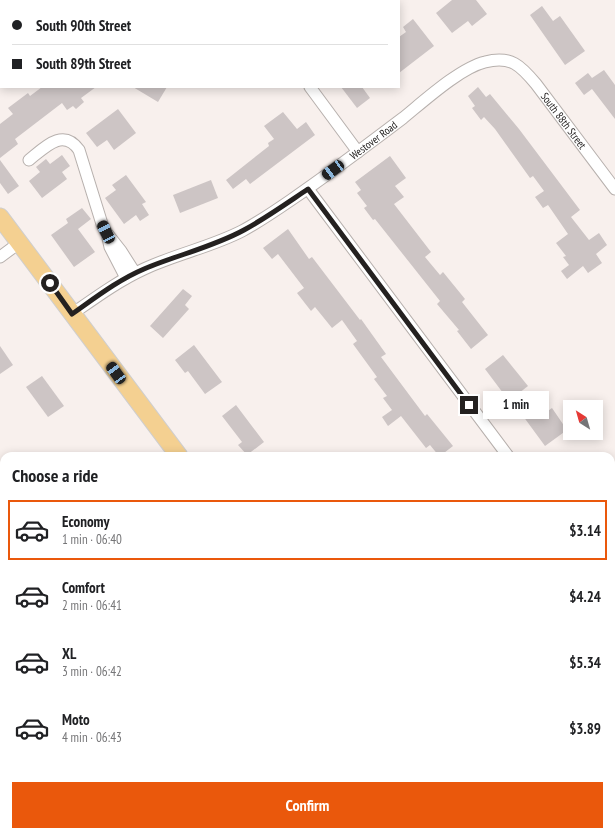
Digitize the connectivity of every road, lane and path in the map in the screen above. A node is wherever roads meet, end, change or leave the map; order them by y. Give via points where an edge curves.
1 (506, 60) joint
2 (311, 88) edge
3 (358, 152) junction
4 (29, 160) dead end
5 (615, 188) edge
6 (308, 189) junction
7 (0, 217) edge
8 (19, 242) junction
9 (0, 257) edge
10 (131, 276) junction
11 (72, 314) junction
12 (176, 452) edge
13 (505, 452) edge

1 - 3 street, Westover Road via 484,62 460,74
1 - 5 street, South 88th Street via 518,65 527,73
2 - 3 street
3 - 6 street, Westover Road
4 - 10 street via 56,141 72,142 79,150 102,224
6 - 10 street, Westover Road via 243,231
6 - 13 street
7 - 8 main road
8 - 9 street
8 - 11 main road
10 - 11 street, Westover Road
11 - 12 main road

